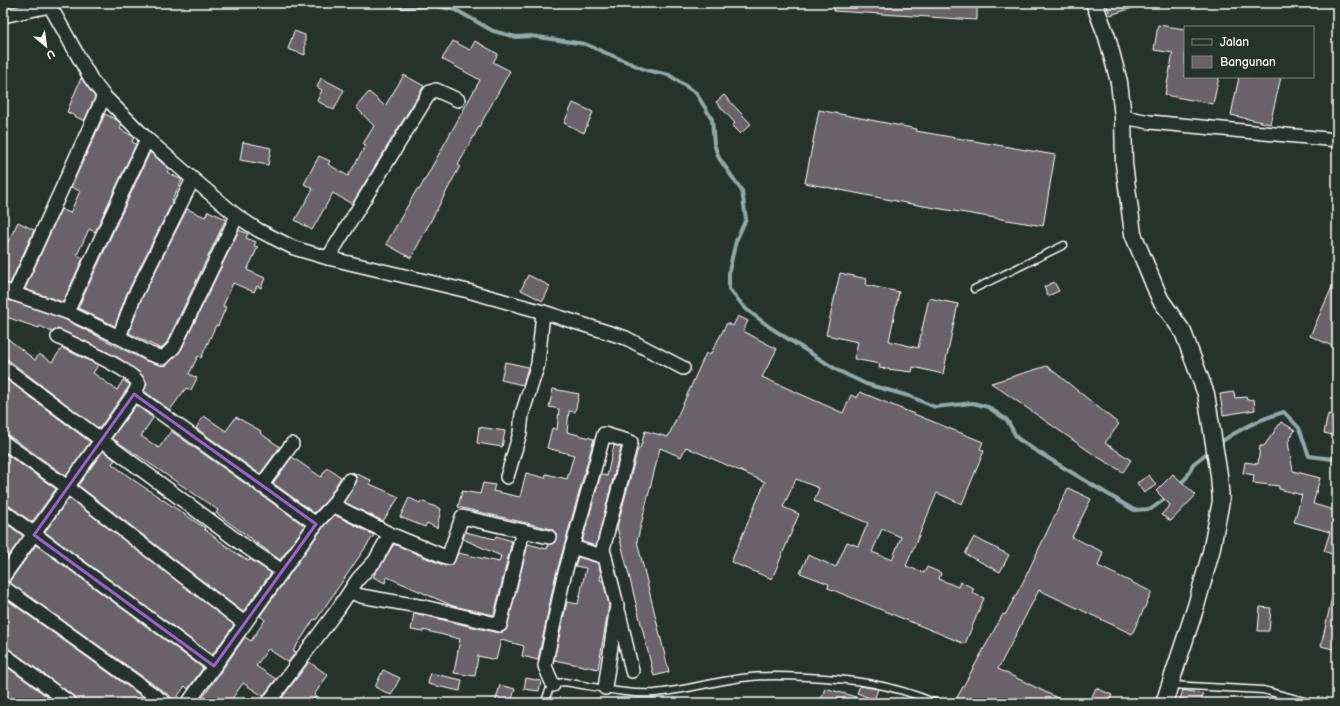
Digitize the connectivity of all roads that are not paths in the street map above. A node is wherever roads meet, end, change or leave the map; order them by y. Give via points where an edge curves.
1 (1094, 3) edge
2 (53, 4) edge
3 (3, 16) edge
4 (104, 96) junction
5 (458, 100) dead end
6 (1123, 117) junction
7 (147, 139) junction
8 (1337, 140) edge
9 (193, 179) junction
10 (237, 216) junction
11 (1064, 245) dead end
12 (328, 258) junction
13 (974, 289) dead end
14 (9, 292) edge
15 (67, 312) junction
16 (543, 312) junction
17 (58, 337) dead end
18 (119, 337) junction
19 (3, 367) edge
20 (683, 368) dead end
21 (134, 394) junction
22 (101, 438) junction
23 (3, 442) edge
24 (292, 444) dead end
25 (507, 477) dead end
26 (349, 480) dead end
27 (66, 486) junction
28 (261, 486) junction
29 (333, 505) junction
30 (3, 511) edge
31 (316, 524) junction
32 (523, 531) junction
33 (390, 534) junction
34 (34, 535) junction
35 (549, 537) dead end
36 (572, 547) junction
37 (605, 557) junction
38 (282, 571) junction
39 (3, 577) edge
40 (3, 587) edge
41 (350, 592) junction
42 (617, 605) junction
43 (244, 623) junction
44 (3, 654) edge
45 (216, 664) junction
46 (632, 671) dead end
47 (553, 685) junction
48 (1171, 685) junction
49 (605, 688) junction
50 (70, 703) edge
51 (165, 703) edge
52 (188, 703) edge
53 (268, 703) edge
54 (545, 703) edge
55 (936, 703) edge
56 (1164, 703) edge
57 (1312, 703) edge

1 - 6 street via 1114,60
2 - 3 street
2 - 4 street via 90,79
4 - 7 street
4 - 14 street
5 - 12 street via 436,90 430,92
6 - 8 street via 1150,122
6 - 48 street via 1124,164 1133,234 1160,299 1182,332 1206,394 1219,475 1221,501 1217,528
7 - 9 street
7 - 15 street
9 - 10 street
9 - 18 street via 134,297
10 - 12 street via 294,248
10 - 18 street via 170,353 159,358
11 - 13 lane
12 - 16 street via 468,291
14 - 15 street
15 - 18 street
16 - 20 street via 626,338
16 - 25 street via 538,364 522,414 520,433
17 - 21 street via 135,379 139,384
19 - 22 street
21 - 22 street
21 - 28 street
22 - 27 street
22 - 38 street via 239,542
23 - 27 street
24 - 28 street
26 - 29 street
27 - 34 street
27 - 43 street
28 - 31 street
29 - 31 street
29 - 33 street
30 - 34 street
31 - 38 street
32 - 33 street via 462,517 448,558
32 - 35 street
32 - 41 street via 500,625
33 - 41 street via 375,561
34 - 39 street
34 - 45 street
36 - 37 street
36 - 37 street via 604,434 631,442 603,549
36 - 47 street via 546,666
37 - 42 street
38 - 43 street
40 - 51 street
41 - 53 street
42 - 46 street
42 - 49 street
43 - 45 street
44 - 50 street
45 - 52 street
47 - 49 lane via 564,682
47 - 54 lane
48 - 56 street
48 - 57 lane via 1263,690
49 - 55 lane via 656,693 752,677 792,676 875,683

